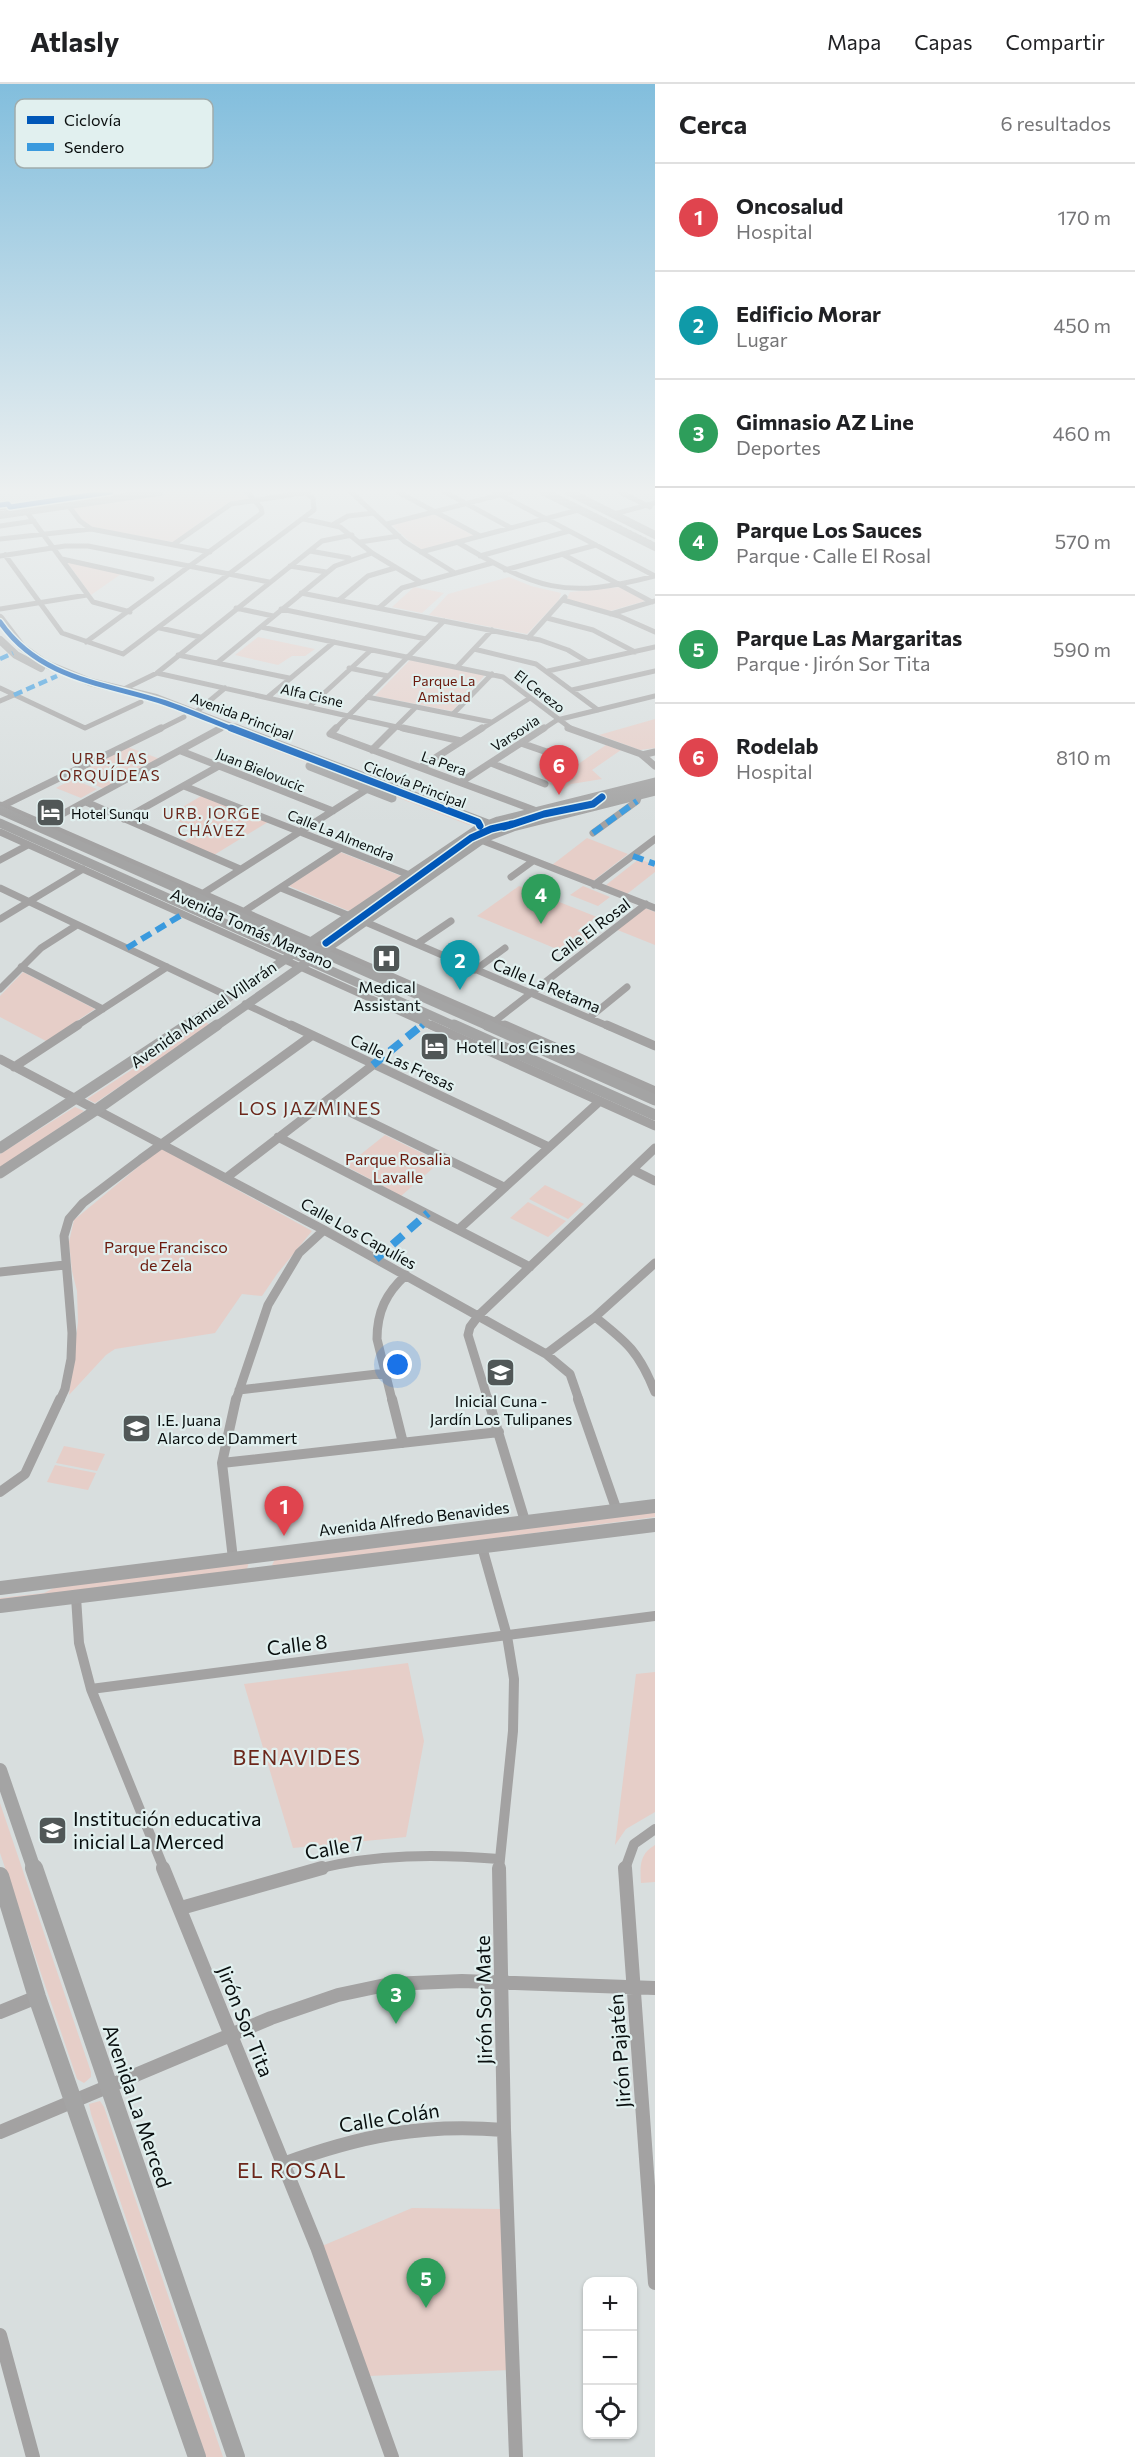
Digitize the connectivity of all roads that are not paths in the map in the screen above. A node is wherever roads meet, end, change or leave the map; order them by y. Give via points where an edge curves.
1 (39, 603) joint
2 (95, 603) edge
3 (142, 603) edge
4 (193, 603) edge
5 (243, 603) edge
6 (289, 603) edge
7 (353, 603) edge
8 (385, 603) edge
9 (561, 603) edge
10 (572, 603) edge
11 (647, 603) edge
12 (236, 608) junction
13 (379, 608) junction
14 (0, 609) edge
15 (281, 609) junction
16 (130, 612) junction
17 (611, 614) junction
18 (273, 616) junction
19 (0, 618) edge
20 (547, 618) junction
21 (444, 621) junction
22 (655, 625) edge
23 (261, 627) junction
24 (160, 628) junction
25 (646, 628) junction
26 (492, 630) junction
27 (4, 632) edge
28 (655, 633) edge
29 (200, 637) junction
30 (528, 638) junction
31 (426, 639) junction
32 (0, 640) edge
33 (86, 642) junction
34 (334, 642) junction
35 (655, 647) edge
36 (474, 649) junction
37 (371, 650) junction
38 (635, 652) junction
39 (178, 655) junction
40 (407, 657) junction
41 (41, 661) junction
42 (588, 662) junction
43 (217, 663) junction
44 (32, 665) junction
45 (457, 667) junction
46 (350, 668) junction
47 (548, 671) junction
48 (655, 671) edge
49 (157, 673) junction
50 (492, 674) junction
51 (388, 676) junction
52 (289, 678) junction
53 (0, 688) edge
54 (225, 688) junction
55 (122, 690) junction
56 (572, 690) junction
57 (14, 695) junction
58 (268, 697) junction
59 (367, 697) junction
60 (530, 698) junction
61 (653, 698) edge
62 (0, 701) edge
63 (141, 702) junction
64 (309, 707) junction
65 (416, 707) junction
66 (598, 710) junction
67 (195, 713) junction
68 (453, 714) junction
69 (348, 716) junction
70 (184, 717) junction
71 (558, 720) junction
72 (491, 722) junction
73 (227, 725) junction
74 (396, 726) junction
75 (217, 730) junction
76 (461, 741) junction
77 (522, 743) junction
78 (372, 750) junction
79 (181, 751) junction
80 (655, 752) edge
81 (642, 755) junction
82 (564, 758) dead end
83 (491, 763) junction
84 (219, 766) junction
85 (655, 766) edge
86 (421, 767) junction
87 (460, 782) junction
88 (655, 782) edge
89 (377, 783) junction
90 (545, 784) dead end
91 (184, 786) junction
92 (368, 789) junction
93 (655, 791) edge
94 (639, 795) junction
95 (86, 802) junction
96 (1, 807) edge
97 (333, 811) junction
98 (539, 811) junction
99 (548, 818) junction
100 (124, 819) junction
101 (0, 823) edge
102 (44, 824) junction
103 (475, 825) junction
104 (1, 832) edge
105 (300, 832) junction
106 (592, 833) dead end
107 (655, 839) edge
108 (481, 840) junction
109 (28, 844) junction
110 (341, 848) junction
111 (0, 860) edge
112 (533, 861) junction
113 (82, 869) junction
114 (240, 869) junction
115 (410, 875) junction
116 (511, 877) dead end
117 (422, 880) junction
118 (594, 885) junction
119 (122, 887) junction
120 (0, 888) edge
121 (281, 888) junction
122 (202, 894) junction
123 (165, 896) junction
124 (27, 901) junction
125 (646, 904) junction
126 (655, 908) edge
127 (243, 912) junction
128 (350, 916) junction
129 (0, 919) edge
130 (363, 921) junction
131 (452, 921) dead end
132 (77, 925) junction
133 (310, 943) junction
134 (417, 944) junction
135 (505, 948) dead end
136 (323, 949) junction
137 (290, 957) junction
138 (304, 963) junction
139 (21, 967) junction
140 (167, 968) junction
141 (475, 970) junction
142 (627, 987) dead end
143 (0, 989) edge
144 (530, 993) junction
145 (388, 994) junction
146 (230, 997) junction
147 (245, 1004) junction
148 (103, 1009) junction
149 (203, 1015) junction
150 (479, 1018) junction
151 (589, 1018) junction
152 (495, 1021) junction
153 (218, 1023) junction
154 (426, 1023) junction
155 (523, 1034) junction
156 (311, 1036) junction
157 (654, 1045) edge
158 (549, 1053) junction
159 (0, 1059) edge
160 (373, 1065) junction
161 (14, 1067) junction
162 (655, 1091) edge
163 (75, 1100) junction
164 (655, 1100) edge
165 (327, 1101) junction
166 (600, 1101) junction
167 (96, 1110) junction
168 (655, 1115) edge
169 (655, 1126) edge
170 (278, 1137) junction
171 (2, 1144) edge
172 (163, 1144) junction
173 (549, 1147) junction
174 (655, 1148) edge
175 (15, 1165) junction
176 (633, 1170) junction
177 (0, 1173) edge
178 (226, 1178) junction
179 (0, 1179) edge
180 (655, 1181) edge
181 (504, 1187) junction
182 (459, 1229) junction
183 (324, 1230) junction
184 (65, 1265) junction
185 (654, 1265) edge
186 (530, 1267) junction
187 (0, 1272) edge
188 (406, 1275) junction
189 (479, 1315) junction
190 (596, 1317) junction
191 (546, 1354) junction
192 (386, 1373) junction
193 (238, 1390) junction
194 (655, 1392) edge
195 (499, 1432) junction
196 (403, 1443) junction
197 (222, 1463) junction
198 (0, 1492) edge
199 (655, 1506) edge
200 (617, 1511) junction
201 (525, 1521) junction
202 (655, 1525) edge
203 (482, 1547) junction
204 (265, 1555) junction
205 (233, 1559) junction
206 (268, 1573) junction
207 (0, 1588) edge
208 (76, 1597) junction
209 (0, 1606) edge
210 (655, 1616) edge
211 (507, 1636) junction
212 (91, 1689) junction
213 (0, 1770) edge
214 (655, 1829) edge
215 (499, 1859) junction
216 (0, 1876) edge
217 (181, 1908) junction
218 (503, 1984) junction
219 (634, 1987) junction
220 (655, 1988) edge
221 (38, 1997) junction
222 (0, 2012) edge
223 (230, 2035) junction
224 (107, 2085) junction
225 (73, 2100) junction
226 (504, 2130) junction
227 (0, 2132) edge
228 (650, 2135) edge
229 (283, 2164) junction
230 (655, 2283) edge
231 (0, 2335) edge
232 (33, 2457) edge
233 (197, 2457) edge
234 (236, 2457) edge
235 (392, 2457) edge
236 (516, 2457) edge

1 - 14 street
1 - 33 street via 62,633
2 - 16 street
3 - 16 street
4 - 24 street
5 - 12 street
6 - 15 street
7 - 13 street
8 - 13 street
9 - 20 street
10 - 17 street
11 - 17 street
12 - 18 street
12 - 29 street
13 - 21 street
15 - 18 street
15 - 31 street
16 - 33 street
17 - 25 street
18 - 23 street
19 - 27 main road, Avenida Principal
20 - 30 street
20 - 38 street via 594,630
21 - 26 street
21 - 31 street
22 - 25 street
23 - 34 street, El Cerezo
23 - 43 street
24 - 29 street
24 - 33 street via 123,654
25 - 28 street
26 - 30 street
26 - 36 street
27 - 41 main road, Avenida Principal
29 - 39 street
30 - 42 street via 559,646
31 - 40 street
32 - 44 main road, Avenida Principal
34 - 37 street, El Cerezo
34 - 52 street
35 - 38 street
36 - 45 street
36 - 47 street via 527,660
37 - 40 street, El Cerezo
37 - 46 street
38 - 42 street
39 - 43 street
39 - 49 street
40 - 45 street, El Cerezo
40 - 51 street
41 - 44 main road
41 - 55 main road, Avenida Principal via 90,682
42 - 47 street
43 - 52 street
44 - 63 main road, Avenida Principal via 72,682
45 - 50 street, El Cerezo
46 - 51 street
46 - 64 street
47 - 56 street
48 - 56 street
49 - 54 street, Alfa Cisne
49 - 55 street
50 - 60 street, El Cerezo via 510,681
50 - 68 street
51 - 59 street
52 - 58 street
53 - 57 street
54 - 58 street, Alfa Cisne
54 - 67 street
55 - 67 main road, Avenida Principal
56 - 66 street
57 - 62 street
57 - 63 street via 85,728
58 - 64 street, Alfa Cisne
59 - 65 street
59 - 69 street
60 - 71 street, El Cerezo
60 - 72 street
61 - 66 street, Varsovia
63 - 70 main road, Avenida Principal
64 - 69 street, Alfa Cisne
65 - 68 street
65 - 74 street
66 - 71 street, Varsovia
67 - 73 main road, Avenida Principal
68 - 72 street
69 - 74 street, Alfa Cisne
69 - 78 street, La Pera via 330,734
70 - 75 main road, Avenida Principal
70 - 96 street
71 - 77 street, Varsovia
71 - 81 street, El Cerezo via 568,728
72 - 76 street
73 - 75 street
73 - 89 main road, Avenida Principal
74 - 76 street, Alfa Cisne
74 - 78 street
75 - 79 street
75 - 92 main road, Avenida Principal
76 - 86 street
77 - 82 street
77 - 83 street, Varsovia
78 - 86 street, La Pera
79 - 84 street, Juan Bielovucic
79 - 95 street
80 - 81 street
81 - 85 street, El Cerezo
83 - 87 street, Varsovia
83 - 90 street
84 - 91 street
84 - 97 street, Juan Bielovucic
86 - 87 street, La Pera
87 - 98 street, La Pera
88 - 98 main road, Avenida Manuel Villarán
89 - 92 street
89 - 103 main road, Avenida Principal
91 - 100 street
91 - 105 street, Calle La Almendra
92 - 97 street
92 - 103 main road, Avenida Principal
93 - 94 main road, Avenida Manuel Villarán
94 - 99 main road, Avenida Manuel Villarán
94 - 106 street via 637,801
95 - 100 street
95 - 102 street
96 - 102 street, Avenida Tomás Marsano
96 - 133 main road, Avenida Tomás Marsano via 146,877
97 - 105 street
98 - 99 street, La Pera
98 - 103 main road, Avenida Manuel Villarán
99 - 108 main road, Avenida Manuel Villarán
100 - 114 street
101 - 123 main road, Avenida Tomás Marsano
102 - 122 street, Avenida Tomás Marsano
103 - 115 main road, Avenida Manuel Villarán
104 - 109 street, Avenida Tomás Marsano
105 - 110 street, Calle La Almendra
105 - 114 street
107 - 118 street
108 - 112 street
108 - 117 main road, Avenida Manuel Villarán
109 - 111 street
109 - 113 street, Avenida Tomás Marsano
110 - 115 street, Calle La Almendra
110 - 121 street
112 - 116 street
112 - 118 street
113 - 119 street, Avenida Tomás Marsano
113 - 124 street
114 - 122 street
115 - 117 street, Calle La Almendra
115 - 128 main road, Avenida Manuel Villarán
117 - 130 main road, Avenida Manuel Villarán
118 - 125 street
119 - 123 main road
119 - 137 street, Avenida Tomás Marsano
120 - 124 street
121 - 127 street
121 - 128 street
122 - 127 street, Avenida Tomás Marsano
123 - 137 main road, Avenida Tomás Marsano
124 - 129 street
124 - 132 street
125 - 126 street
125 - 144 street, Calle El Rosal
127 - 133 street, Avenida Tomás Marsano
128 - 133 main road, Avenida Manuel Villarán
130 - 134 street, Calle La Retama
130 - 136 main road, Avenida Manuel Villarán
131 - 134 street
132 - 139 street via 41,948
132 - 140 street
133 - 136 main road, Avenida Tomás Marsano
133 - 137 main road, Avenida Manuel Villarán
134 - 141 street, Calle La Retama
135 - 141 street
136 - 138 main road, Avenida Manuel Villarán
136 - 150 main road, Avenida Tomás Marsano
137 - 138 main road, Avenida Tomás Marsano
137 - 146 main road, Avenida Manuel Villarán
138 - 145 main road, Avenida Tomás Marsano
138 - 147 main road, Avenida Manuel Villarán
138 - 154 street, Avenida Tomás Marsano
139 - 143 street
139 - 148 street
140 - 146 street
140 - 148 street
141 - 144 street, Calle La Retama
142 - 151 street
144 - 151 street, Calle La Retama
144 - 152 street, Calle El Rosal
145 - 154 main road
145 - 168 main road, Avenida Tomás Marsano
146 - 149 main road, Avenida Manuel Villarán
147 - 153 main road, Avenida Manuel Villarán
147 - 156 street, Calle Las Fresas
148 - 161 street
149 - 153 main road
149 - 163 main road, Avenida Manuel Villarán
150 - 152 street, Avenida Tomás Marsano
150 - 158 main road, Avenida Tomás Marsano
151 - 157 street, Calle La Retama
152 - 155 street, Avenida Tomás Marsano
153 - 167 main road, Avenida Manuel Villarán
154 - 166 street, Avenida Tomás Marsano
155 - 158 main road
155 - 162 street, Avenida Tomás Marsano
156 - 160 street, Calle Las Fresas
156 - 172 street
158 - 164 main road, Avenida Tomás Marsano
159 - 161 street, Calle Los Capulíes
160 - 165 street
160 - 173 street, Calle Las Fresas
161 - 163 street, Calle Los Capulíes
163 - 167 street, Calle Los Capulíes
163 - 171 main road, Avenida Manuel Villarán
165 - 170 street
165 - 181 street
166 - 169 street, Avenida Tomás Marsano
166 - 173 street
167 - 172 street, Calle Los Capulíes
167 - 175 main road, Avenida Manuel Villarán
170 - 178 street
170 - 182 street
172 - 178 street, Calle Los Capulíes
172 - 184 street via 83,1203 69,1218 64,1236
173 - 181 street
174 - 176 street
175 - 177 main road, Avenida Manuel Villarán
175 - 179 main road
176 - 180 street
176 - 186 street
178 - 183 street, Calle Los Capulíes
181 - 182 street
182 - 186 street
183 - 188 street, Calle Los Capulíes
183 - 193 street via 299,1253 268,1305
184 - 187 street
184 - 198 street via 72,1333 65,1389 25,1474
185 - 190 street
186 - 189 street
188 - 189 street, Calle Los Capulíes
188 - 192 street via 385,1297 380,1310 377,1339
189 - 191 street, Calle Los Capulíes
189 - 195 street via 468,1335
190 - 191 street
190 - 194 street via 643,1362
191 - 200 street, Calle Los Capulíes via 570,1374
192 - 193 street
192 - 196 street
193 - 197 street
195 - 196 street
195 - 201 street
196 - 197 street
197 - 205 street
199 - 200 main road, Avenida Alfredo Benavides
200 - 201 main road, Avenida Alfredo Benavides
201 - 204 main road, Avenida Alfredo Benavides
202 - 203 main road
203 - 206 main road
203 - 211 street, Jirón Sor Mate
204 - 205 main road, Avenida Alfredo Benavides
204 - 206 main road
205 - 207 main road, Avenida Alfredo Benavides
206 - 208 main road
208 - 209 main road
208 - 212 street, Jirón Sor Tita via 79,1643
210 - 211 street, Calle 8
211 - 212 street, Calle 8
211 - 215 street, Jirón Sor Mate via 514,1679 513,1731
212 - 217 street, Jirón Sor Tita
213 - 224 main road, Avenida La Merced
214 - 219 street, Jirón Pajatén via 639,1838 629,1850 625,1868
215 - 217 street, Calle 7 via 412,1855 351,1862 293,1874
215 - 218 street, Jirón Sor Mate
216 - 221 main road
217 - 223 street, Jirón Sor Tita
218 - 219 street
218 - 223 street via 419,1982 363,1989 314,2002
218 - 226 street, Jirón Sor Mate
219 - 220 street
219 - 228 street, Jirón Pajatén
221 - 222 street
221 - 225 main road
223 - 224 street
223 - 229 street, Jirón Sor Tita
224 - 225 street
224 - 234 main road, Avenida La Merced
225 - 227 street
225 - 233 main road
226 - 229 street, Calle Colán via 459,2126 394,2131 346,2140
226 - 236 street, Jirón Sor Mate
228 - 230 street, Jirón Pajatén
229 - 235 street, Jirón Sor Tita
231 - 232 street

